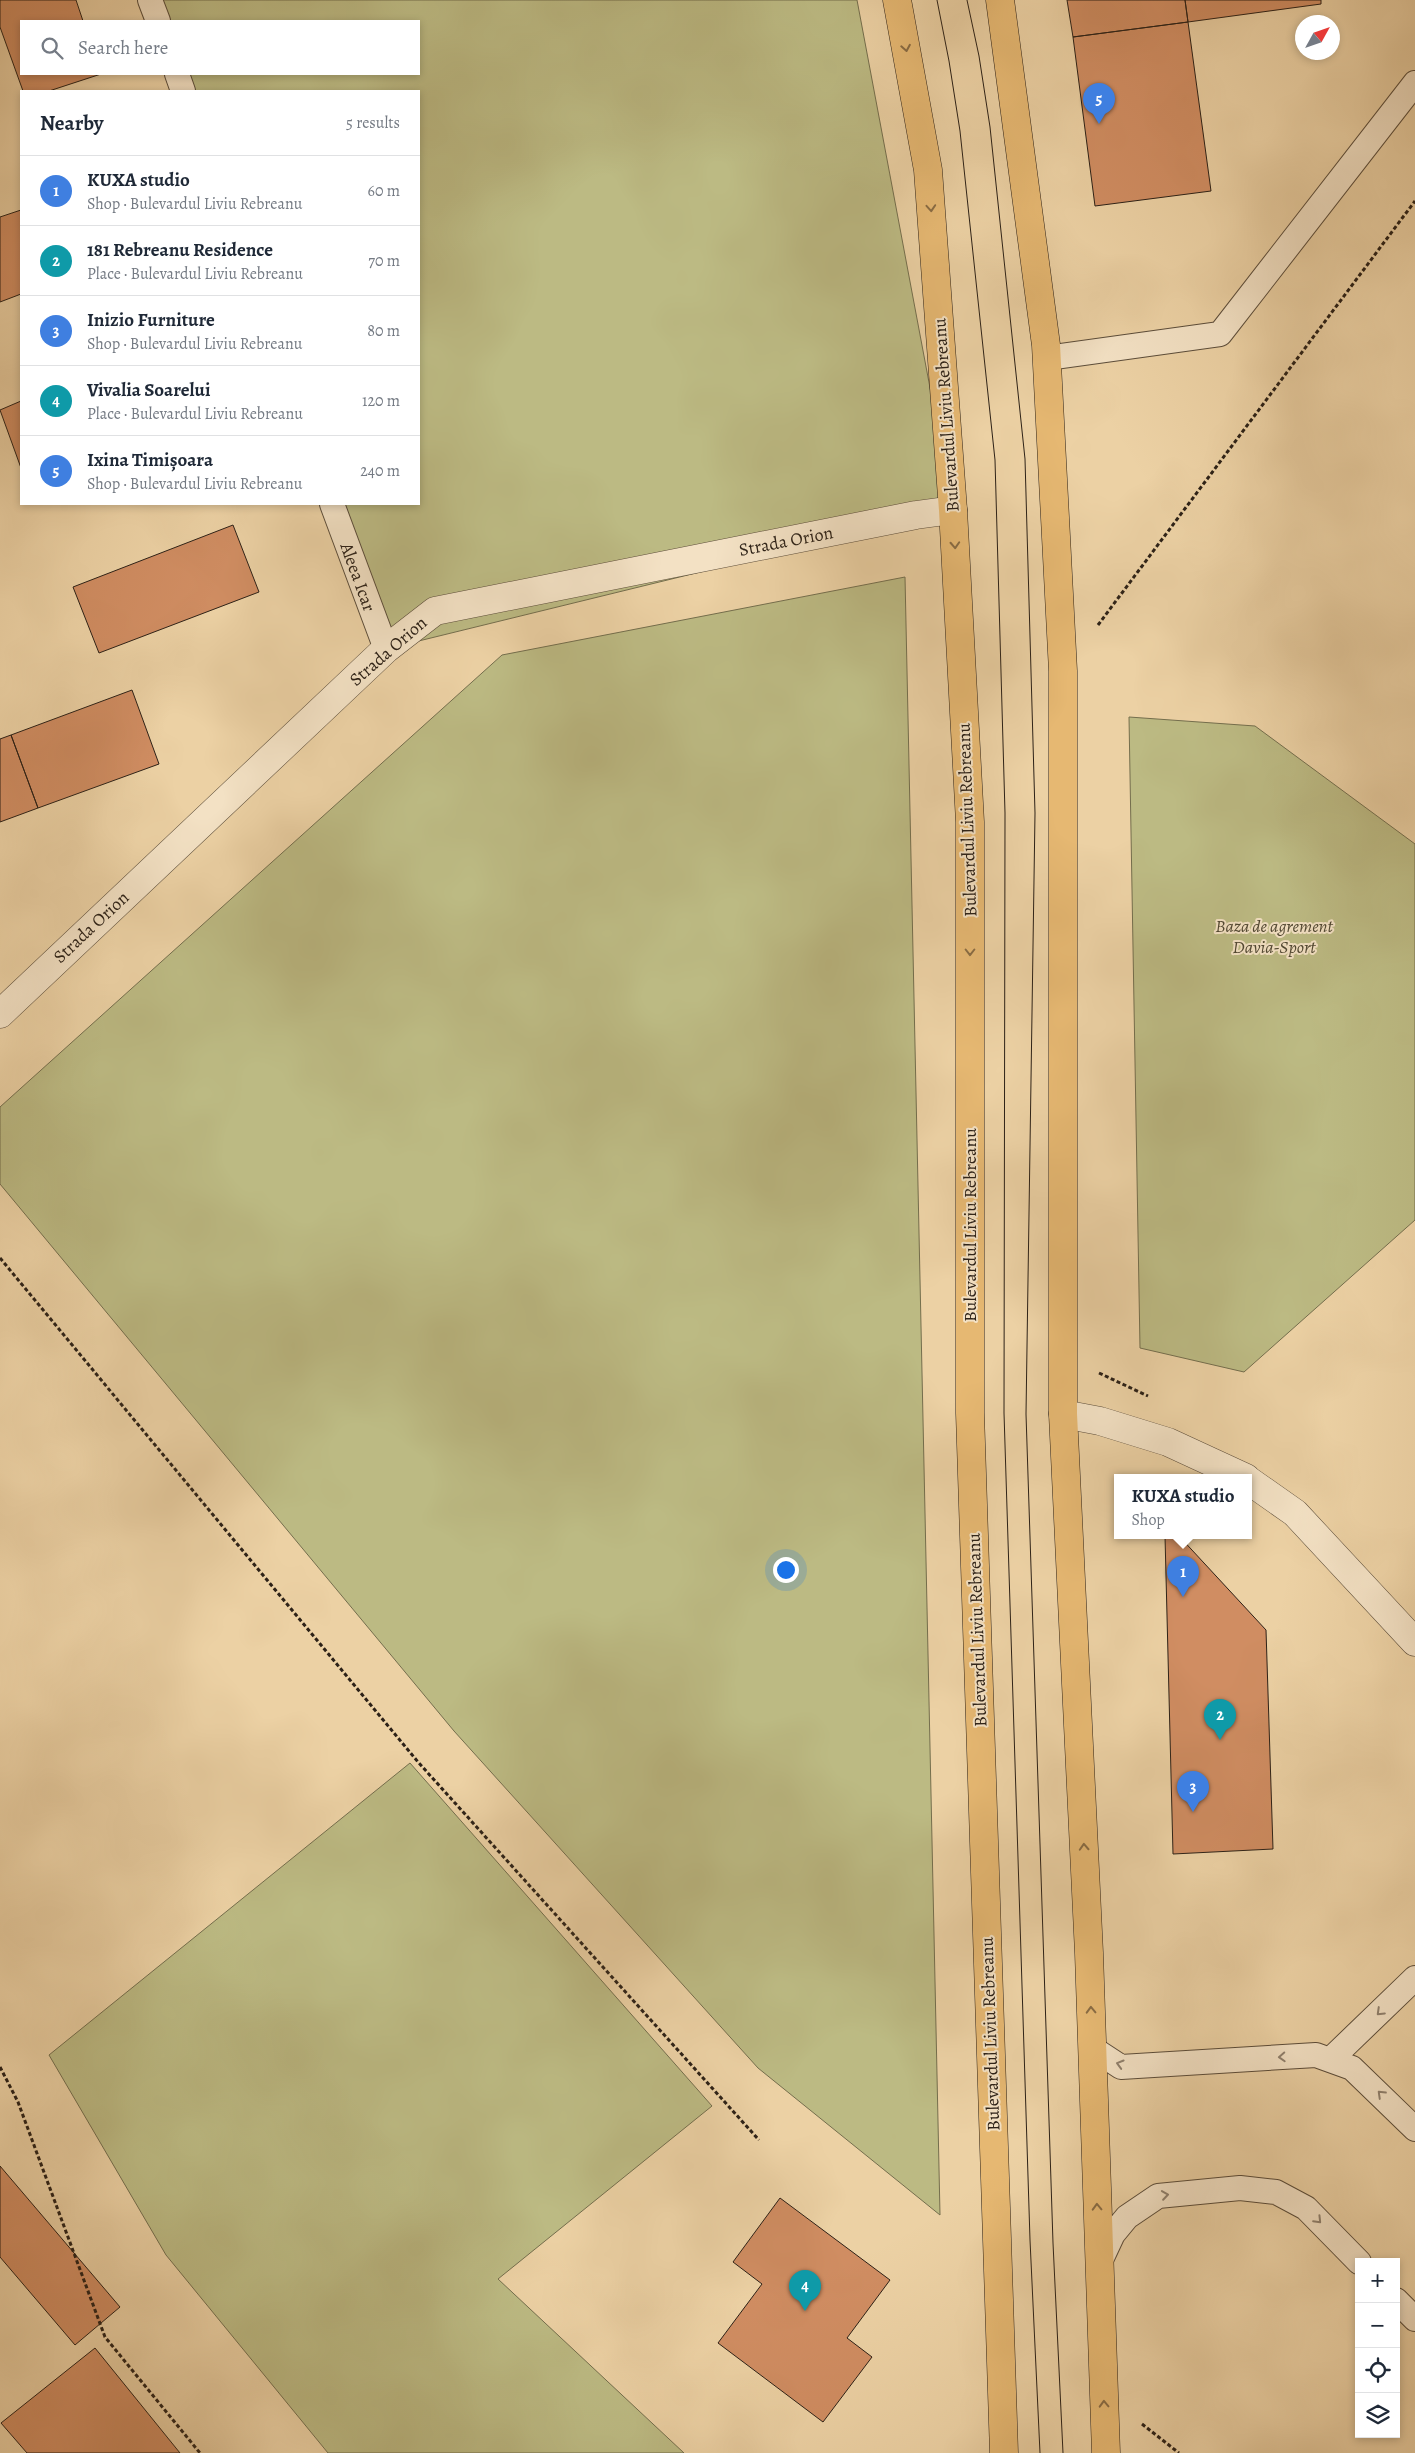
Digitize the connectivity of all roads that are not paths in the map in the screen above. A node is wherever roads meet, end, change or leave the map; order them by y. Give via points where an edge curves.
1 (150, 0) edge
2 (897, 0) edge
3 (1000, 0) edge
4 (158, 20) edge
5 (177, 75) edge
6 (1415, 83) edge
7 (183, 90) edge
8 (1047, 358) junction
9 (332, 505) edge
10 (953, 510) junction
11 (386, 649) junction
12 (0, 1014) edge
13 (1063, 1414) junction
14 (1236, 1474) edge
15 (1252, 1483) edge
16 (1415, 1642) edge
17 (1415, 1978) edge
18 (1092, 2048) junction
19 (1330, 2060) junction
20 (1415, 2129) edge
21 (1355, 2258) edge
22 (1098, 2265) junction
23 (1399, 2303) edge
24 (1415, 2319) edge
25 (1004, 2453) edge
26 (1106, 2453) edge

1 - 4 lane
2 -> 10 main road, Bulevardul Liviu Rebreanu via 928,170
3 - 8 main road
5 - 7 lane
6 - 8 lane via 1220,334
8 - 13 main road via 1063,671
9 - 11 lane, Aleea Icar
10 - 11 street, Strada Orion via 435,611
10 -> 25 main road, Bulevardul Liviu Rebreanu via 970,822 970,1413
11 - 12 street, Strada Orion
13 - 14 street via 1100,1421 1168,1442
18 -> 13 main road
15 - 16 street via 1295,1513
17 -> 19 lane
19 -> 18 lane via 1316,2055 1121,2067
22 -> 18 main road
20 -> 19 lane via 1352,2068
22 -> 21 lane via 1113,2234 1127,2217 1158,2196 1240,2188 1276,2192 1306,2208
26 -> 22 main road
23 - 24 lane

